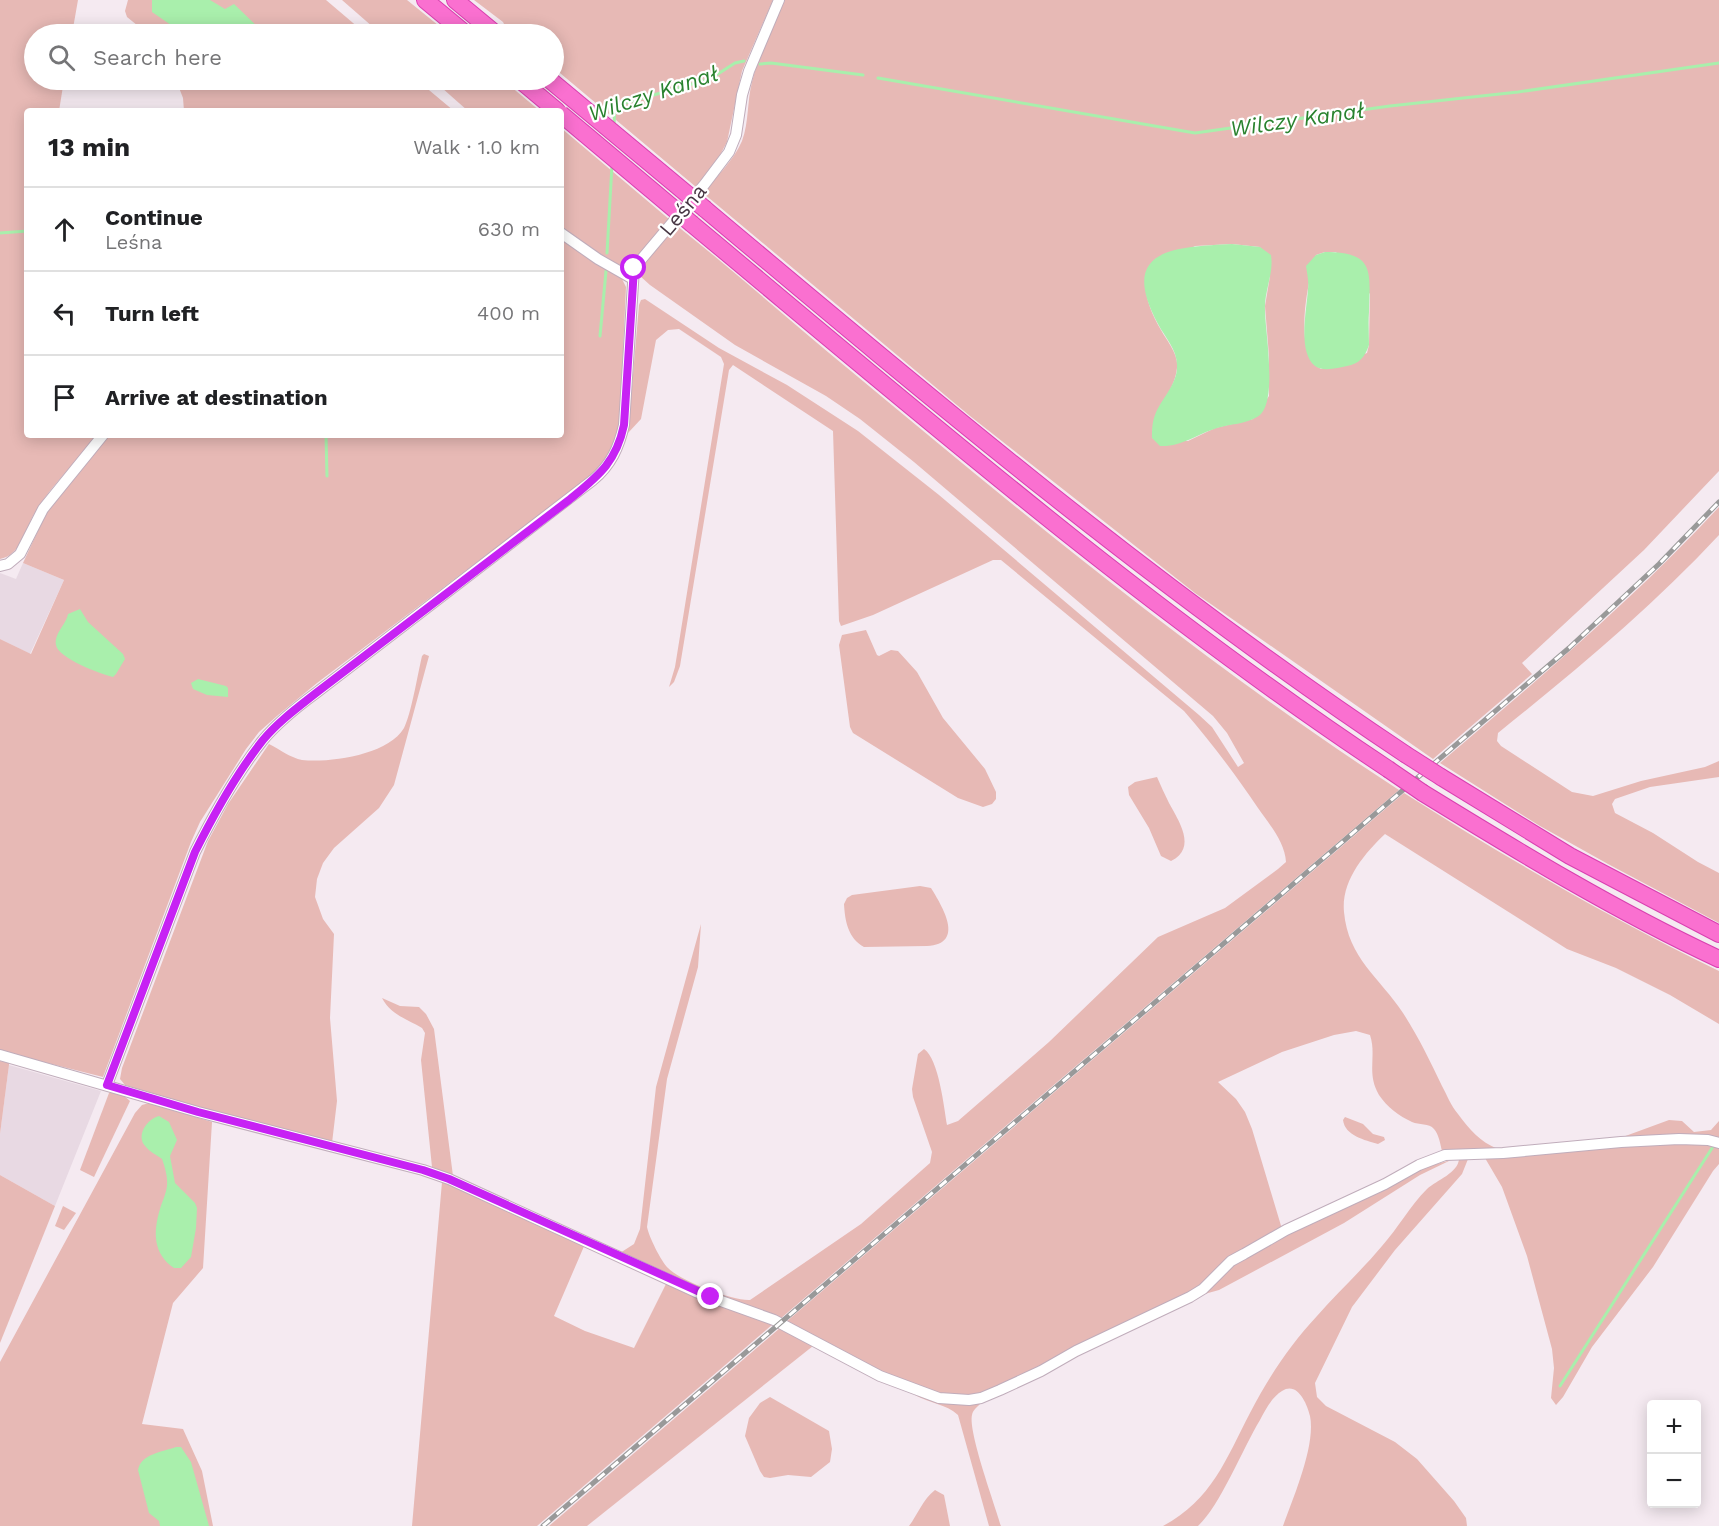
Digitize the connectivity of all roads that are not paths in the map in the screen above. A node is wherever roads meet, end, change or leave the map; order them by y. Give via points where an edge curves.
1 (425, 0) edge
2 (455, 0) edge
3 (779, 0) edge
4 (454, 24) edge
5 (484, 24) edge
6 (532, 90) edge
7 (562, 90) edge
8 (553, 108) edge
9 (564, 117) edge
10 (564, 235) edge
11 (633, 279) junction
12 (101, 438) edge
13 (0, 566) edge
14 (1719, 934) edge
15 (1719, 959) edge
16 (0, 1055) edge
17 (107, 1085) junction
18 (1719, 1143) edge

1 - 4 highway
2 - 5 highway
3 - 11 street, Leśna via 749,71 729,152 638,262
6 - 8 highway
7 - 14 highway, bridge via 1079,517 1249,646 1441,777 1570,856
9 - 15 highway, bridge via 1063,530 1233,661 1423,793 1589,892
10 - 11 street
11 - 17 street, Leśna via 624,425 612,460 569,500 316,693 264,740 195,852
12 - 13 street via 43,510 20,554
16 - 17 street
17 - 18 street via 449,1179 696,1292 774,1320 880,1376 955,1400 981,1398 1000,1390 1181,1301 1203,1289 1237,1257 1434,1158 1458,1153 1643,1141 1697,1139

